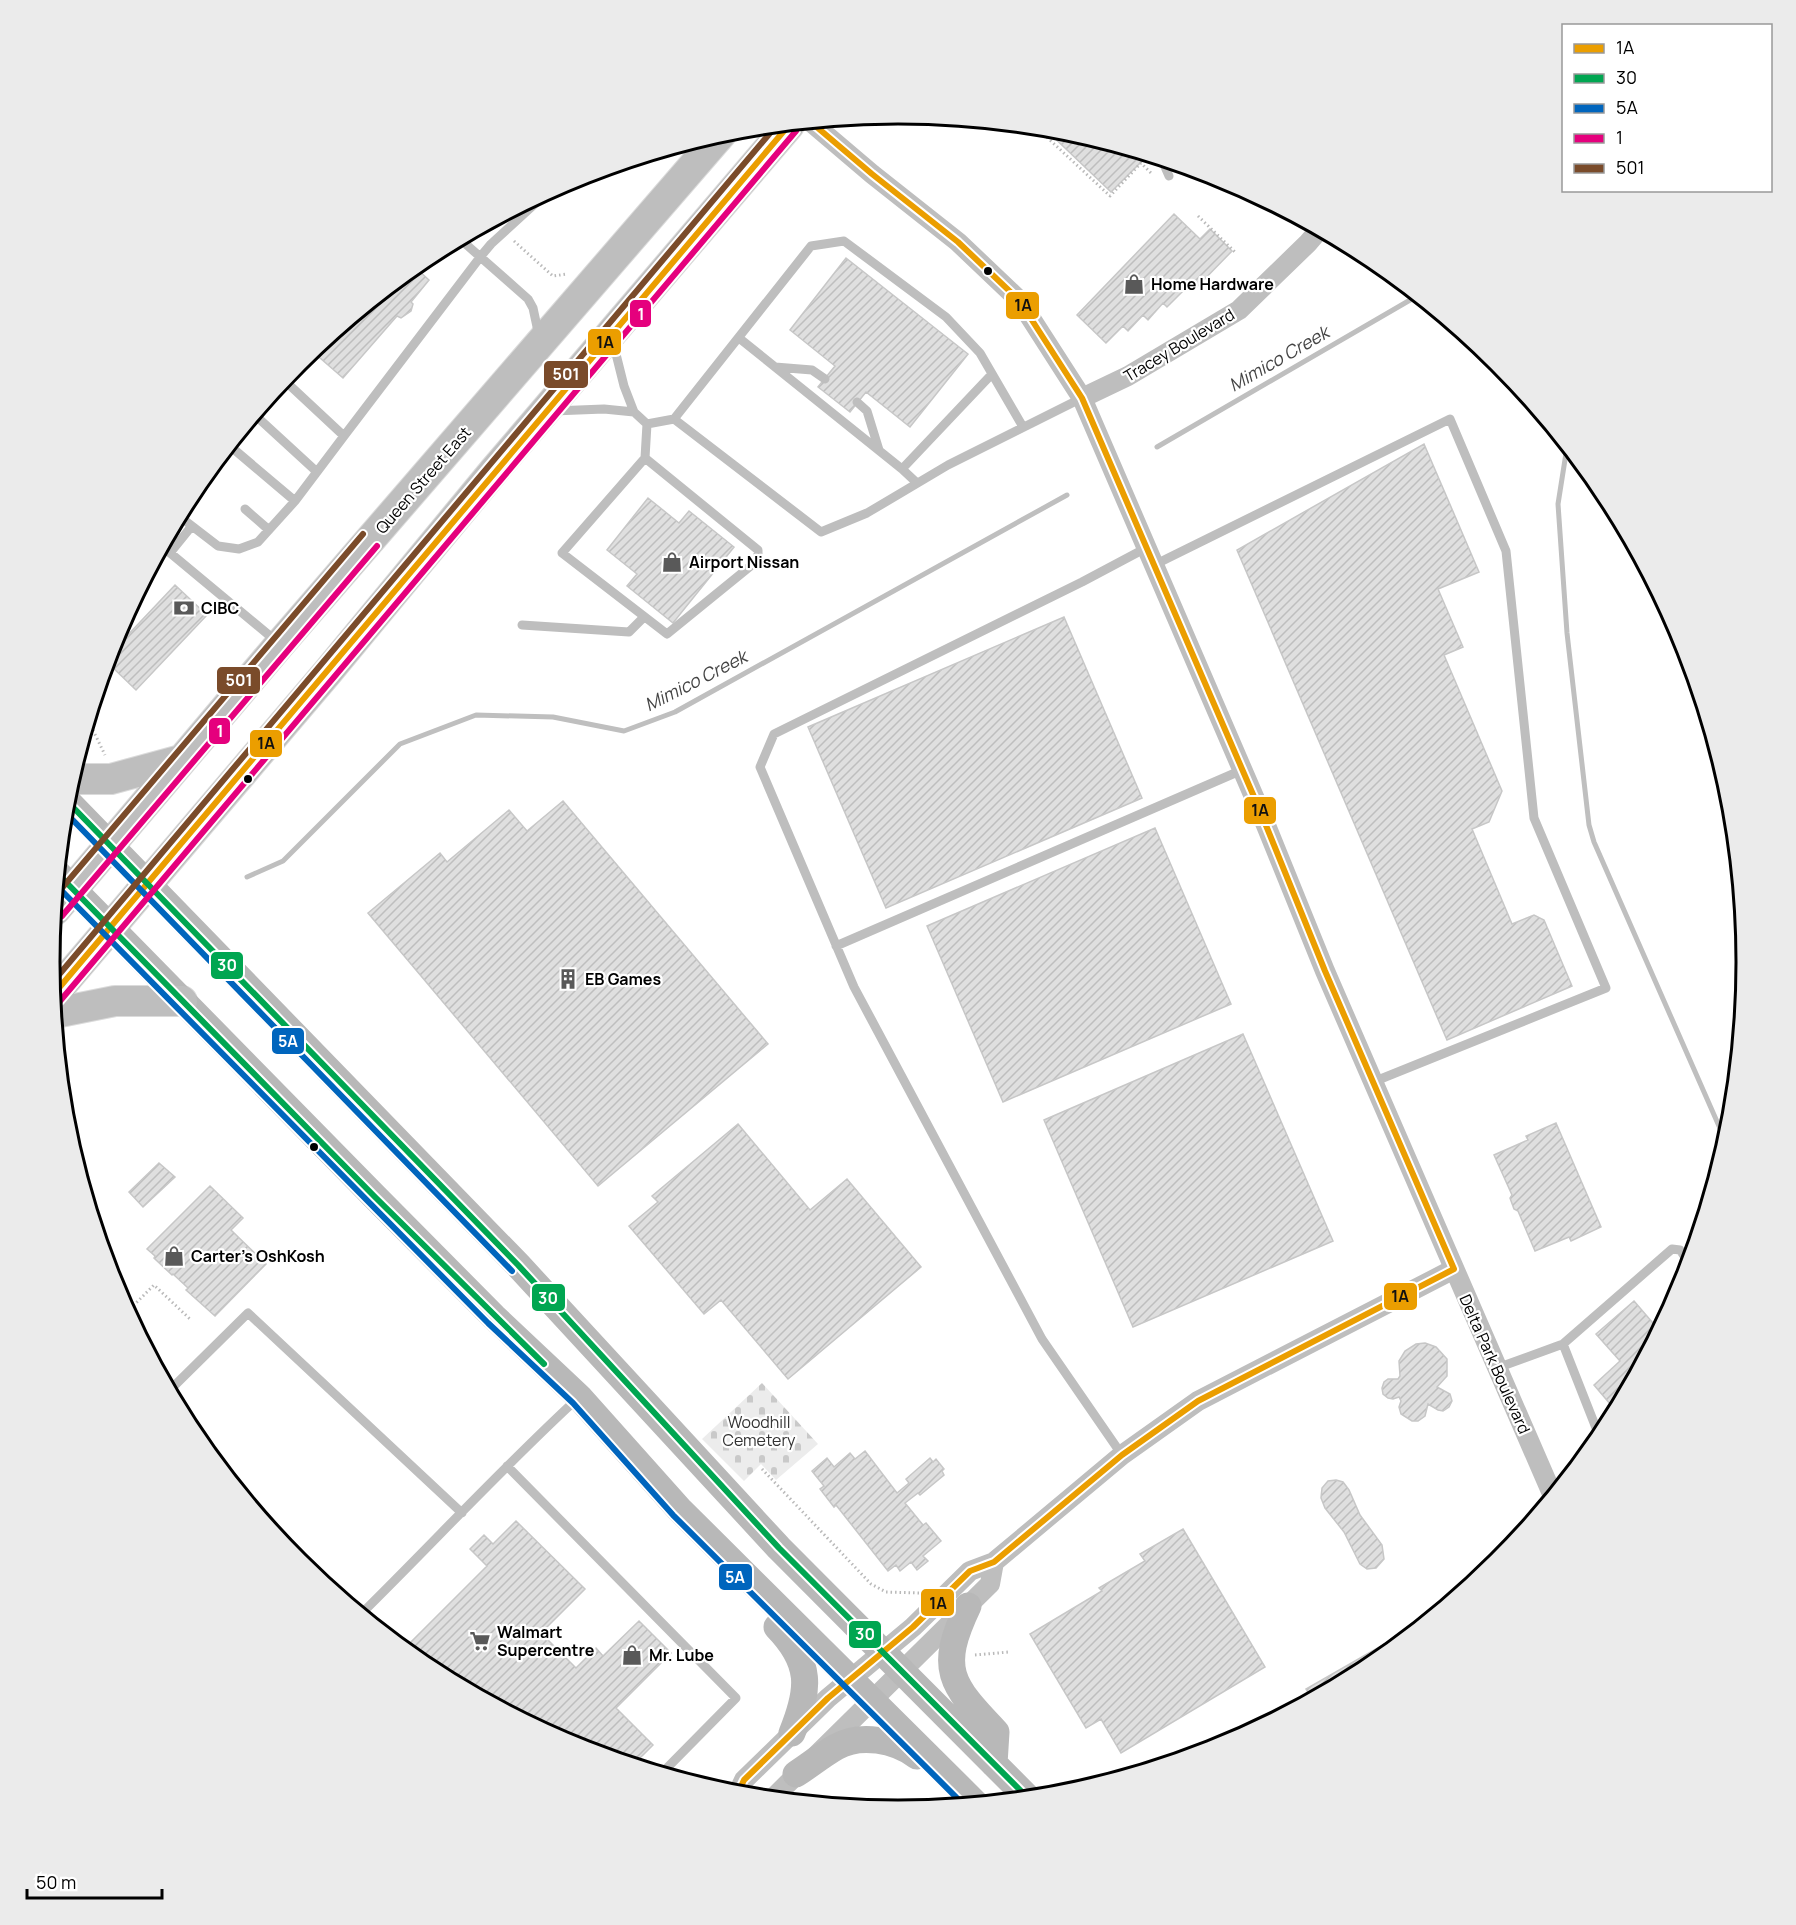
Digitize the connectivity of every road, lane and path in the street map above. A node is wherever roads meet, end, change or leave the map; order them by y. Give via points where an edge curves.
1 (819, 129) edge
2 (782, 133) edge
3 (1049, 139) edge
4 (710, 146) edge
5 (1165, 168) edge
6 (1153, 174) dead end
7 (1168, 176) dead end
8 (527, 211) edge
9 (1198, 216) dead end
10 (511, 220) edge
11 (514, 223) junction
12 (1314, 235) edge
13 (514, 241) dead end
14 (467, 245) edge
15 (1235, 252) dead end
16 (481, 256) junction
17 (567, 274) dead end
18 (569, 311) junction
19 (611, 333) junction
20 (739, 338) junction
21 (541, 345) junction
22 (775, 367) junction
23 (992, 374) junction
24 (825, 379) dead end
25 (290, 386) edge
26 (1082, 398) junction
27 (858, 402) dead end
28 (545, 411) junction
29 (634, 412) junction
30 (674, 419) junction
31 (260, 420) edge
32 (647, 424) junction
33 (1023, 427) junction
34 (344, 436) junction
35 (235, 450) edge
36 (879, 450) junction
37 (645, 458) junction
38 (902, 469) junction
39 (317, 472) junction
40 (916, 483) junction
41 (295, 501) junction
42 (245, 509) dead end
43 (185, 522) edge
44 (191, 527) junction
45 (269, 530) junction
46 (170, 547) edge
47 (168, 551) edge
48 (1150, 556) junction
49 (644, 617) junction
50 (522, 625) dead end
51 (280, 644) junction
52 (93, 731) edge
53 (107, 759) dead end
54 (181, 760) junction
55 (1242, 770) junction
56 (81, 779) edge
57 (74, 809) edge
58 (109, 845) junction
59 (147, 884) junction
60 (64, 889) edge
61 (63, 892) edge
62 (110, 927) junction
63 (837, 946) junction
64 (61, 986) edge
65 (182, 1001) junction
66 (62, 1012) edge
67 (1373, 1082) junction
68 (1683, 1255) edge
69 (1454, 1269) junction
70 (134, 1306) edge
71 (191, 1320) dead end
72 (1563, 1344) junction
73 (1497, 1368) junction
74 (175, 1386) edge
75 (579, 1397) junction
76 (1596, 1427) edge
77 (1122, 1455) junction
78 (507, 1466) junction
79 (762, 1469) dead end
80 (1550, 1489) edge
81 (462, 1513) junction
82 (994, 1562) junction
83 (753, 1583) junction
84 (929, 1593) dead end
85 (968, 1606) junction
86 (366, 1609) edge
87 (883, 1652) junction
88 (1009, 1652) dead end
89 (965, 1656) dead end
90 (902, 1671) junction
91 (850, 1679) junction
92 (871, 1701) junction
93 (792, 1733) junction
94 (994, 1764) junction
95 (667, 1768) edge
96 (796, 1774) junction
97 (947, 1776) junction
98 (742, 1785) edge
99 (779, 1791) edge
100 (1021, 1791) edge
101 (969, 1797) edge

1 - 26 street, Delta Park Boulevard via 958,242 1019,300
2 - 19 main road
3 - 6 path via 1110,196 1141,163
4 - 18 main road, Queen Street East
5 - 7 lane
8 - 11 lane
9 - 15 path
10 - 11 lane
11 - 16 lane
12 - 26 street, Tracey Boulevard via 1239,310 1128,376
13 - 17 path via 553,276
14 - 16 lane
16 - 21 lane via 528,299
16 - 34 lane
18 - 21 main road, Queen Street East
18 - 28 main road via 579,328 581,345 543,390
19 - 28 main road
19 - 29 lane
20 - 22 lane
20 - 23 lane via 811,246 844,241 946,317 980,353
20 - 30 lane
21 - 51 main road, Queen Street East
22 - 24 lane via 812,370
22 - 36 lane
23 - 33 lane
23 - 38 lane
25 - 34 lane
26 - 33 lane
26 - 48 street, Delta Park Boulevard
27 - 36 lane via 867,411
28 - 29 lane
28 - 59 main road
29 - 32 lane
30 - 32 lane
30 - 40 lane via 820,532 867,513
31 - 39 lane
32 - 37 lane
33 - 40 lane
34 - 39 lane
35 - 41 lane
36 - 38 lane
37 - 49 lane via 562,553
37 - 49 lane via 758,550 758,560 667,634
38 - 40 lane
39 - 41 lane
41 - 45 lane
42 - 45 lane
43 - 44 lane
44 - 45 lane via 218,546 239,549 258,542
44 - 46 lane
47 - 51 lane
48 - 55 street, Delta Park Boulevard
48 - 63 lane via 1082,582 774,735 760,767
48 - 67 lane via 1450,419 1506,551 1534,818 1606,988
49 - 50 lane via 629,632
51 - 54 main road, Queen Street East
52 - 53 path
54 - 56 main road via 111,779
54 - 58 main road, Queen Street East
55 - 63 lane
55 - 67 street, Delta Park Boulevard
57 - 58 main road
58 - 59 main road
58 - 60 main road, Queen Street East
59 - 62 main road
59 - 87 main road via 461,1204 779,1548
61 - 62 main road
62 - 64 main road
62 - 65 main road
63 - 77 lane via 854,987 1042,1339
65 - 66 main road via 115,1001
65 - 75 main road via 414,1237
67 - 69 street, Delta Park Boulevard
68 - 72 lane via 1680,1250 1672,1250
69 - 73 street, Delta Park Boulevard
69 - 77 street via 1198,1401
70 - 71 path via 154,1285
72 - 73 lane
72 - 76 lane
73 - 80 street, Delta Park Boulevard
74 - 81 lane via 248,1313
75 - 78 lane
75 - 83 main road via 679,1509
77 - 82 street
78 - 81 lane
78 - 95 lane via 736,1698
79 - 84 path via 871,1584 886,1592
81 - 86 lane
82 - 85 street via 990,1584
82 - 87 street via 970,1571
83 - 91 main road
83 - 93 main road via 760,1610 800,1655 805,1674 805,1698
85 - 90 street
85 - 94 main road via 955,1633 951,1669 968,1703 996,1732
87 - 90 main road
87 - 91 street
88 - 89 path
90 - 92 street
90 - 94 main road
91 - 92 main road
91 - 93 street
92 - 96 street
92 - 97 main road
93 - 98 street
94 - 100 main road
96 - 97 main road via 838,1746 876,1740 908,1749
96 - 99 street
97 - 101 main road

